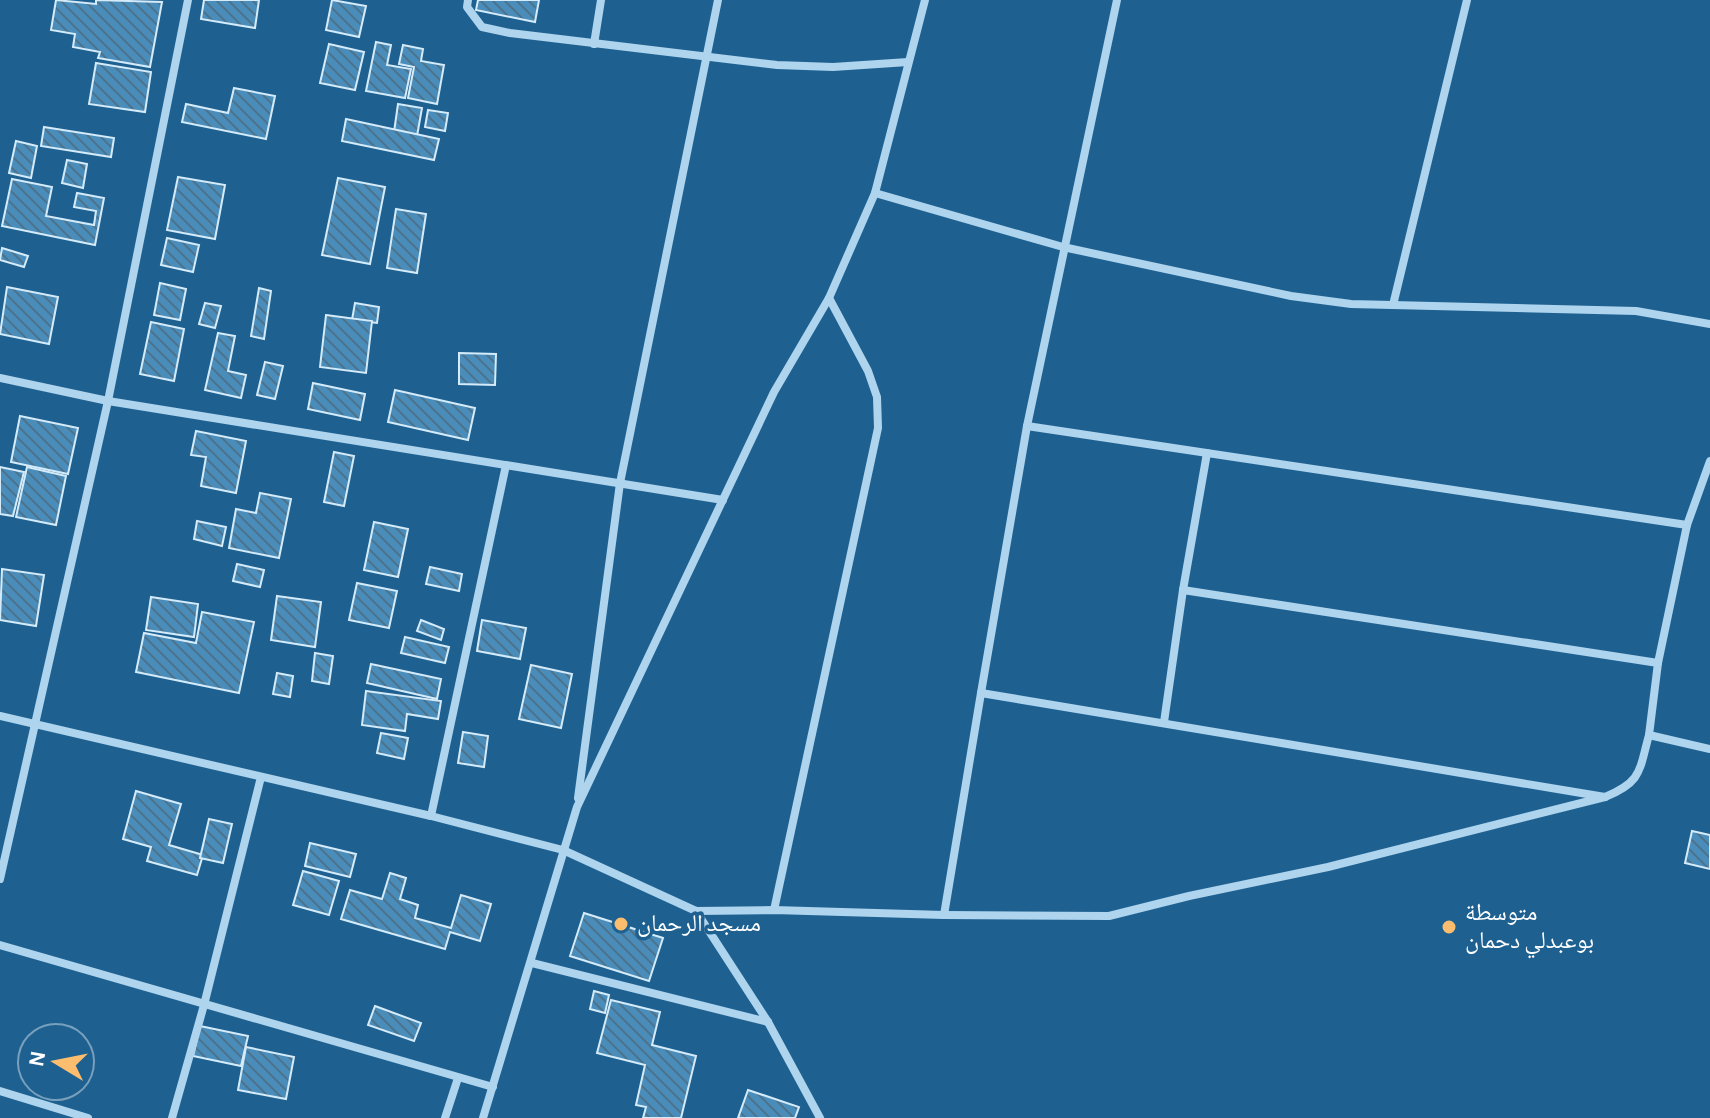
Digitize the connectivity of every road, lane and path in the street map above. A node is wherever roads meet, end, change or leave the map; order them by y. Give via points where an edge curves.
1 (188, 0) edge
2 (468, 0) edge
3 (601, 0) edge
4 (718, 0) edge
5 (925, 0) edge
6 (1117, 0) edge
7 (1467, 0) edge
8 (594, 44) junction
9 (706, 57) junction
10 (908, 62) junction
11 (875, 193) junction
12 (1063, 247) junction
13 (829, 298) junction
14 (1393, 305) junction
15 (1710, 324) edge
16 (0, 378) edge
17 (108, 401) junction
18 (1027, 426) junction
19 (1207, 453) junction
20 (1710, 461) edge
21 (506, 465) junction
22 (620, 483) junction
23 (723, 500) junction
24 (1687, 525) junction
25 (1183, 590) junction
26 (1658, 663) junction
27 (981, 693) junction
28 (0, 716) edge
29 (1164, 722) junction
30 (36, 725) junction
31 (1649, 735) junction
32 (1710, 749) edge
33 (261, 777) junction
34 (1605, 797) junction
35 (577, 807) junction
36 (431, 816) junction
37 (563, 850) junction
38 (0, 879) edge
39 (774, 910) junction
40 (696, 911) junction
41 (944, 915) junction
42 (0, 945) edge
43 (532, 963) junction
44 (204, 1005) junction
45 (768, 1022) junction
46 (458, 1078) junction
47 (493, 1087) junction
48 (0, 1091) edge
49 (88, 1118) edge
50 (172, 1118) edge
51 (445, 1118) edge
52 (483, 1118) edge
53 (820, 1118) edge

1 - 17 street
2 - 8 street via 467,7 482,27
3 - 8 street
4 - 9 street
5 - 10 street
6 - 12 street
7 - 14 street
8 - 9 street
9 - 10 street via 833,67
9 - 22 street
10 - 11 street
11 - 12 street
11 - 13 street
12 - 14 street via 1291,296
12 - 18 street
13 - 23 street via 774,392
13 - 39 street via 868,371 877,397 878,428
14 - 15 street via 1636,311
16 - 17 street
17 - 21 street
17 - 30 street
18 - 19 street
18 - 27 street
19 - 24 street
19 - 25 street
20 - 24 street
21 - 22 street
21 - 36 street
22 - 23 street
22 - 35 street
23 - 35 street
24 - 26 street
25 - 26 street
25 - 29 street
26 - 31 street
27 - 29 street
27 - 41 street
28 - 30 street
29 - 34 street
30 - 33 street
30 - 38 street
31 - 32 street
31 - 34 street via 1634,782
33 - 36 street
33 - 44 street
34 - 41 street via 1109,916
35 - 37 street
36 - 37 street
37 - 40 street
37 - 43 street
39 - 40 street
39 - 41 street
40 - 45 street
42 - 44 street
43 - 45 street
43 - 47 street
44 - 46 street
44 - 50 street
45 - 53 street
46 - 47 street
46 - 51 street
47 - 52 street
48 - 49 street

